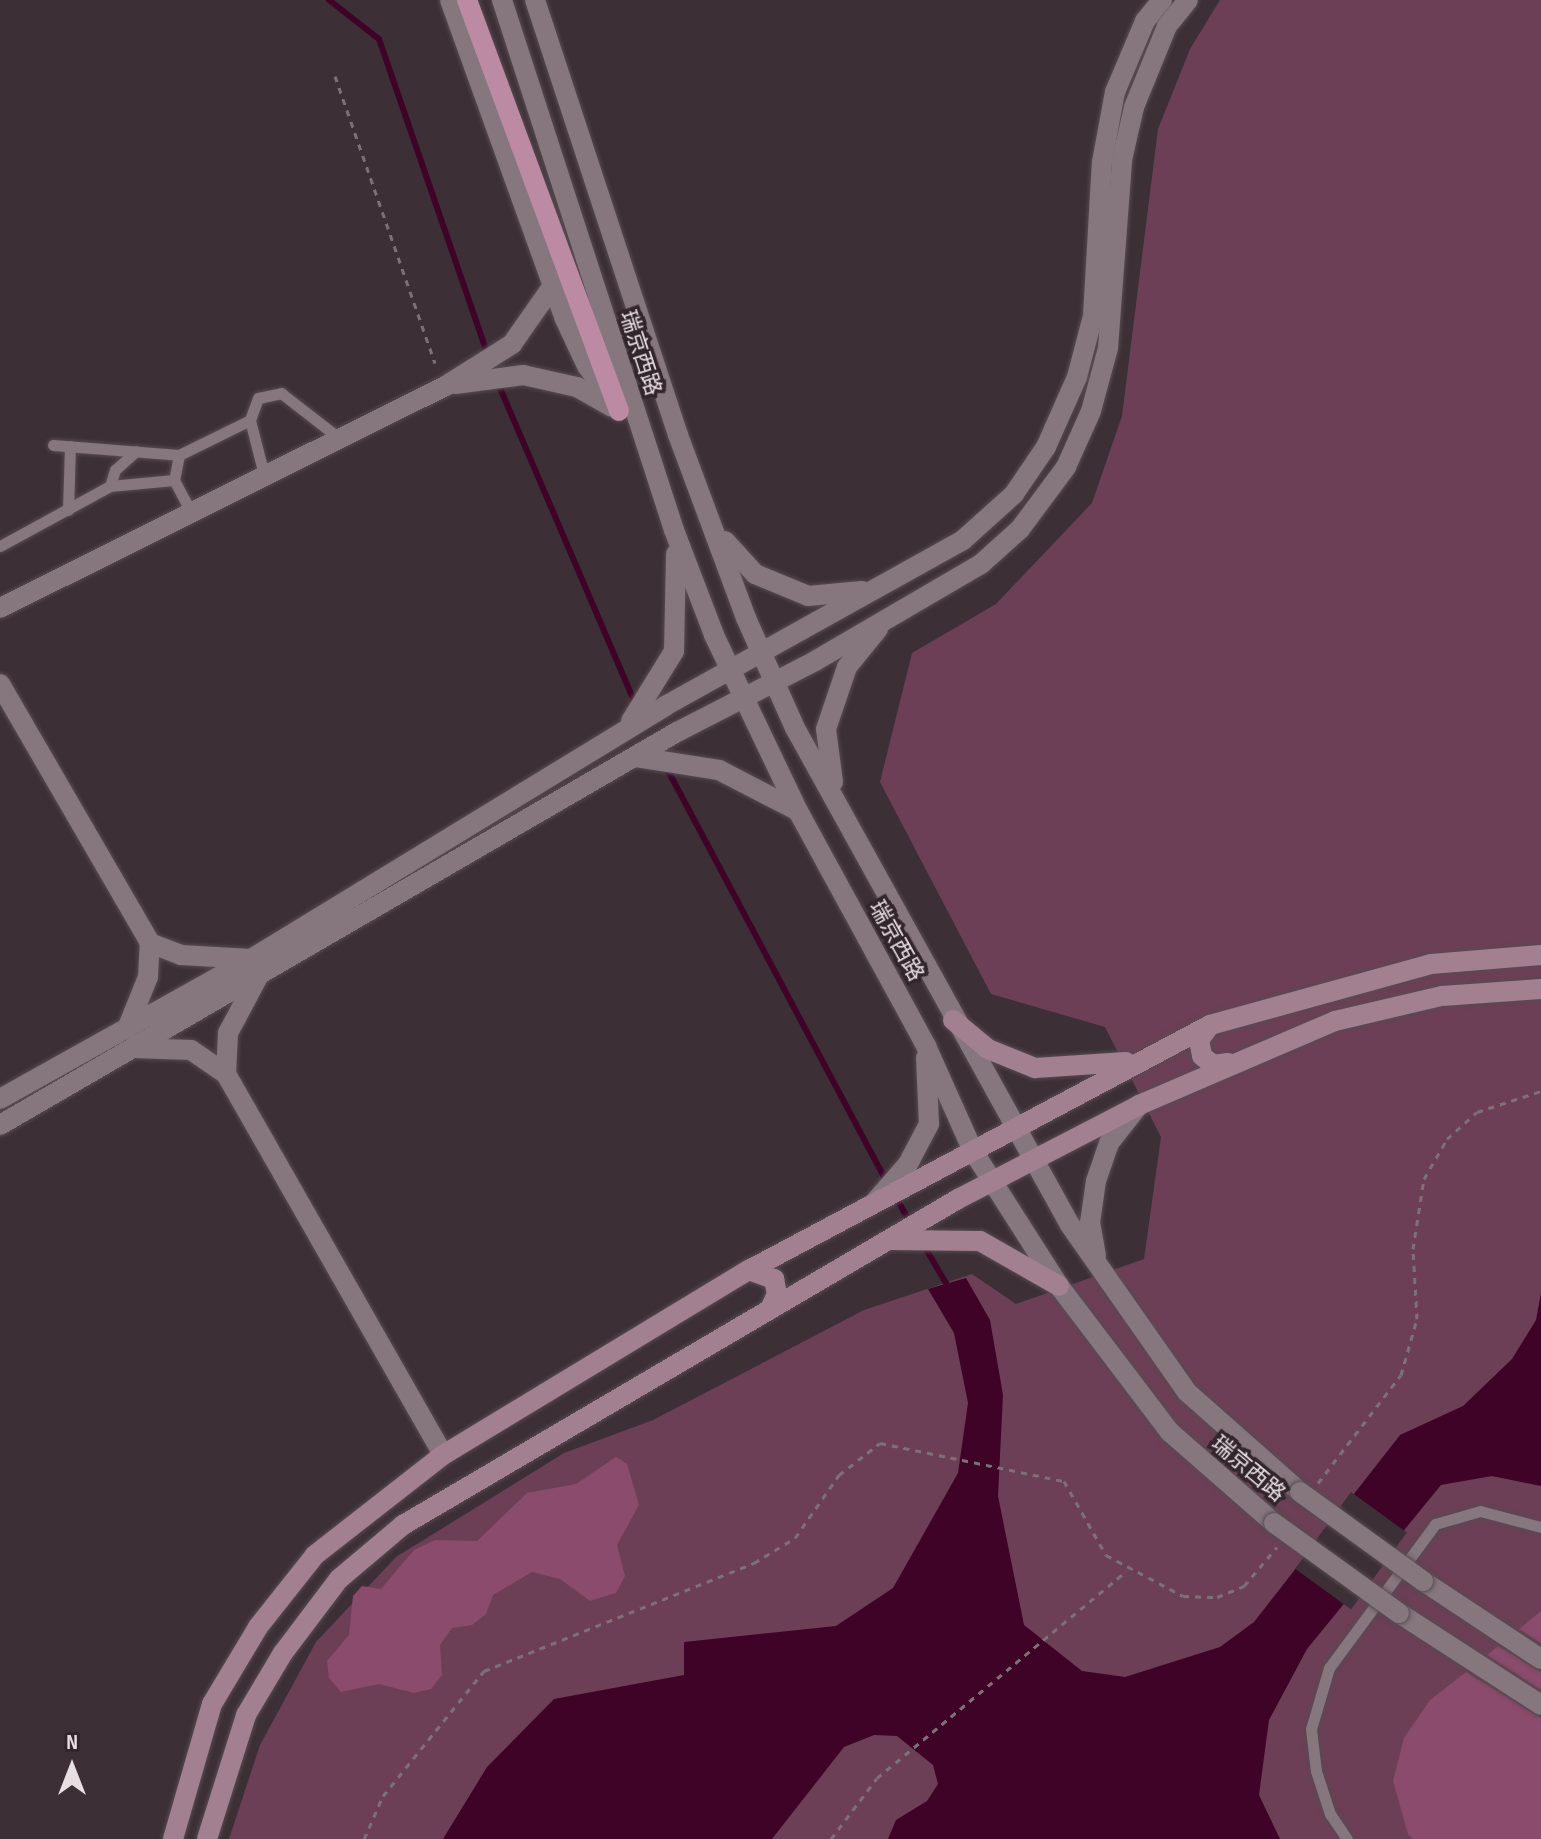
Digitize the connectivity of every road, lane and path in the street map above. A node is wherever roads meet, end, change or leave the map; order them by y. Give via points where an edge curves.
1 (450, 0) edge
2 (467, 0) edge
3 (502, 0) edge
4 (535, 0) edge
5 (1162, 0) edge
6 (1188, 0) edge
7 (335, 76) dead end
8 (554, 284) junction
9 (435, 363) dead end
10 (448, 384) junction
11 (619, 411) junction
12 (250, 420) junction
13 (339, 438) junction
14 (53, 445) dead end
15 (70, 446) junction
16 (136, 451) junction
17 (647, 452) junction
18 (179, 455) junction
19 (264, 475) junction
20 (174, 480) junction
21 (110, 486) junction
22 (68, 510) junction
23 (191, 512) junction
24 (674, 530) junction
25 (716, 530) junction
26 (0, 546) edge
27 (870, 590) junction
28 (0, 608) edge
29 (887, 617) junction
30 (761, 652) junction
31 (730, 670) junction
32 (774, 682) junction
33 (0, 684) edge
34 (661, 696) junction
35 (743, 697) junction
36 (630, 761) junction
37 (834, 790) junction
38 (798, 811) junction
39 (150, 943) junction
40 (1541, 955) edge
41 (256, 966) junction
42 (1541, 989) edge
43 (953, 1020) junction
44 (1210, 1025) junction
45 (130, 1039) junction
46 (926, 1046) junction
47 (1141, 1060) junction
48 (1230, 1063) junction
49 (226, 1074) junction
50 (1541, 1091) edge
51 (0, 1099) edge
52 (1139, 1105) junction
53 (0, 1125) edge
54 (1018, 1129) junction
55 (973, 1151) junction
56 (1032, 1157) junction
57 (992, 1181) junction
58 (873, 1204) junction
59 (892, 1240) junction
60 (1097, 1264) junction
61 (749, 1270) junction
62 (1059, 1286) junction
63 (770, 1309) junction
64 (443, 1455) junction
65 (1308, 1490) junction
66 (1541, 1527) edge
67 (1279, 1529) junction
68 (1126, 1570) junction
69 (1541, 1659) edge
70 (1541, 1705) edge
71 (173, 1839) edge
72 (207, 1839) edge
73 (364, 1839) edge
74 (831, 1839) edge
75 (1347, 1839) edge

1 - 8 street
2 - 11 main road
3 - 17 street, 瑞京西路
4 - 25 street, 瑞京西路 via 678,435
5 - 27 street via 1145,21 1115,92 1102,162 1093,316 1077,377 1046,447 1014,494 963,540
6 - 29 street via 1167,26 1134,107 1122,160 1108,348 1066,467 1020,529 981,564
7 - 9 path
8 - 10 street via 512,344
8 - 11 street via 587,366
10 - 11 street via 523,375 577,387
10 - 13 street
11 - 17 street
12 - 13 lane via 258,398 281,393
12 - 18 lane
12 - 19 lane
13 - 19 street
14 - 15 lane
15 - 16 lane
15 - 22 lane
16 - 18 lane
16 - 21 lane via 115,470
17 - 24 street, 瑞京西路
18 - 20 lane
19 - 23 street
20 - 21 lane
20 - 23 lane
21 - 22 lane
22 - 26 lane
23 - 28 street
24 - 31 street, 瑞京西路
24 - 34 street via 678,620
25 - 27 street via 755,574 808,596
25 - 30 street, 瑞京西路
27 - 30 street
29 - 32 street
29 - 37 street via 847,667 826,729
30 - 31 street
30 - 32 street, 瑞京西路
31 - 34 street
31 - 35 street, 瑞京西路
32 - 35 street
32 - 37 street, 瑞京西路
33 - 39 street
34 - 41 street via 619,733
35 - 36 street
35 - 38 street, 瑞京西路
36 - 38 street via 719,770
36 - 41 street
37 - 43 street, 瑞京西路
38 - 46 street, 瑞京西路
39 - 41 street via 181,955
39 - 45 street via 148,977
40 - 44 main road via 1431,964
41 - 45 street
41 - 49 street via 228,1033
42 - 48 main road via 1442,996 1335,1021
43 - 47 main road via 988,1049 1035,1068
43 - 54 street, 瑞京西路
44 - 47 main road
44 - 48 main road via 1199,1040 1202,1056 1213,1065
45 - 49 street via 191,1050
45 - 51 street
45 - 53 street
46 - 55 street, 瑞京西路
46 - 58 street via 929,1124 908,1164
47 - 54 main road
48 - 52 main road
49 - 64 street
50 - 65 path via 1477,1112 1447,1139 1415,1210 1417,1319 1401,1375
52 - 56 main road
52 - 60 street via 1109,1143 1096,1181 1090,1223
54 - 55 main road
54 - 56 street, 瑞京西路
55 - 57 street, 瑞京西路
55 - 58 main road
56 - 57 main road
56 - 60 street, 瑞京西路
57 - 59 main road
57 - 62 street, 瑞京西路
58 - 61 main road
59 - 62 main road via 980,1241
59 - 63 main road
60 - 65 street, 瑞京西路 via 1187,1392
61 - 63 main road via 774,1279 777,1294
61 - 64 main road
62 - 67 street, 瑞京西路 via 1170,1432
63 - 72 main road via 403,1525 339,1579 246,1715
64 - 71 main road via 315,1555 258,1627 212,1704
65 - 69 street, 瑞京西路, bridge via 1423,1581
66 - 75 lane via 1480,1511 1435,1524 1329,1668 1313,1743 1330,1814
67 - 68 path via 1244,1586 1217,1597 1183,1596
67 - 70 street, 瑞京西路, bridge
68 - 73 path via 1106,1555 1064,1481 1048,1473 880,1443 862,1453 795,1538 754,1563 484,1671 383,1796
68 - 74 path via 877,1778

